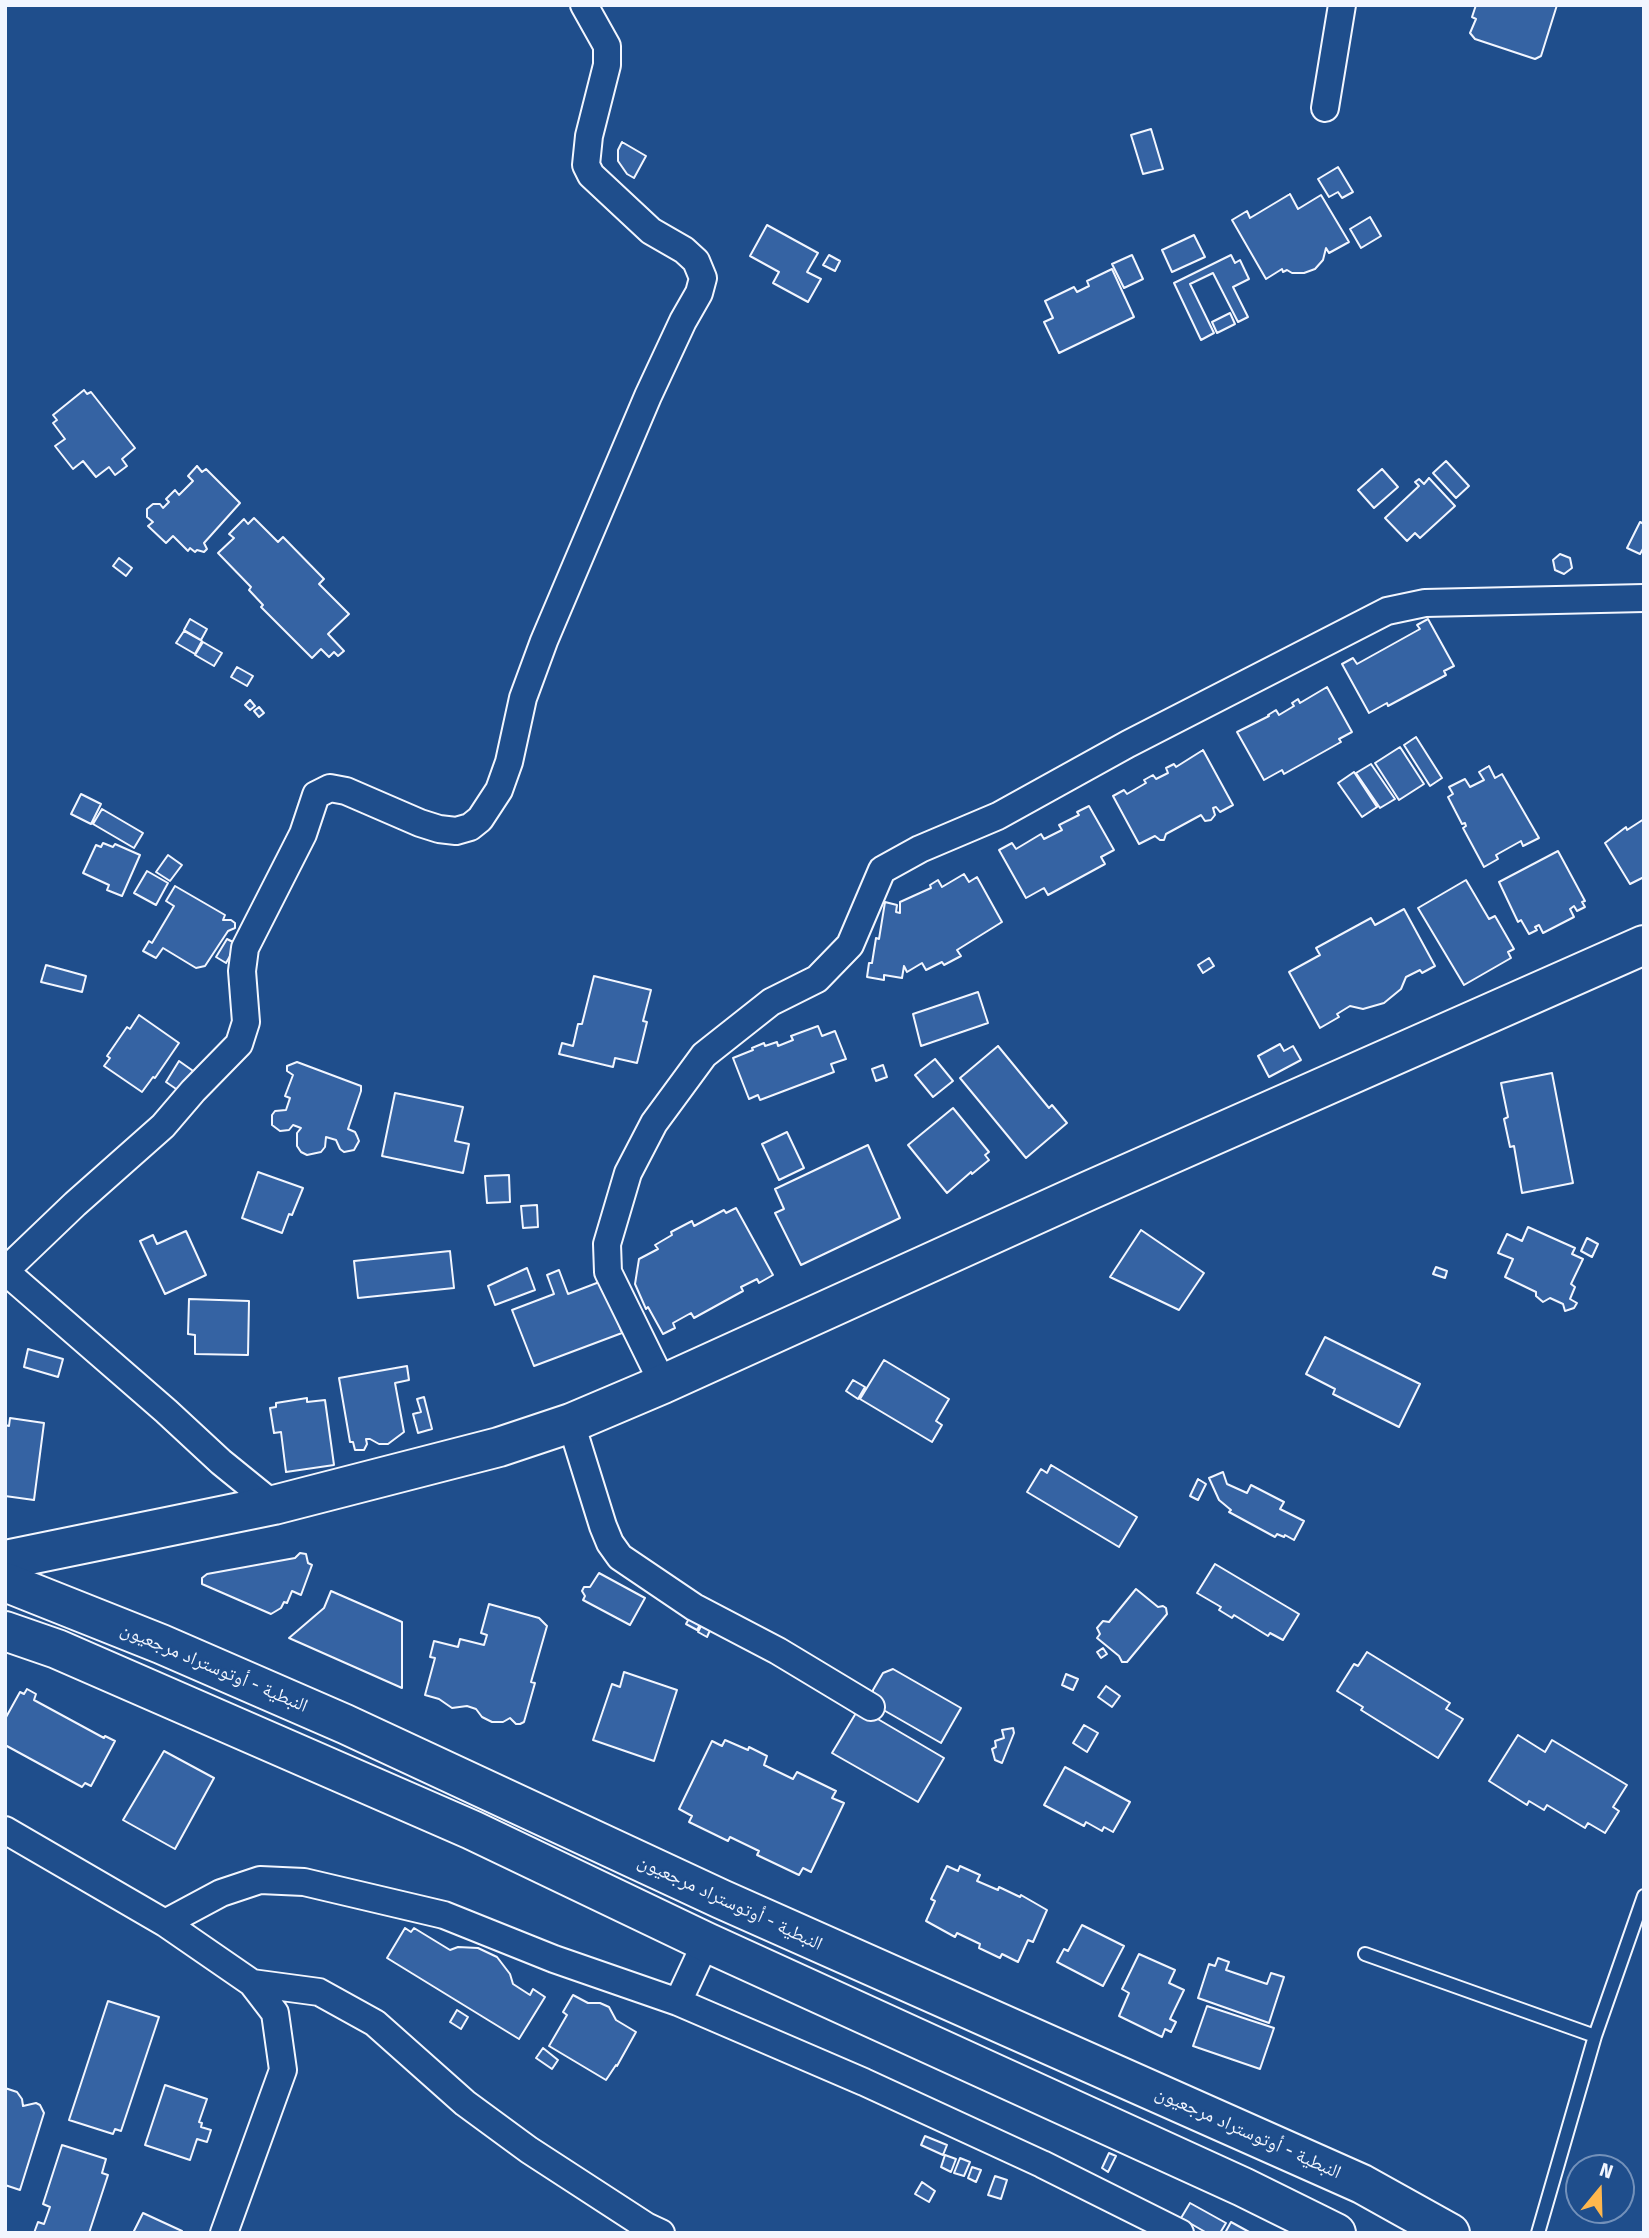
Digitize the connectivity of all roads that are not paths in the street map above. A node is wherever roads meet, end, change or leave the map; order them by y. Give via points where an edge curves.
1 (584, 5) edge
2 (1342, 5) edge
3 (1325, 108) dead end
4 (1644, 598) edge
5 (1644, 945) edge
6 (5, 1271) edge
7 (663, 1384) junction
8 (571, 1423) junction
9 (274, 1505) junction
10 (5, 1560) edge
11 (5, 1582) edge
12 (5, 1631) edge
13 (871, 1707) dead end
14 (5, 1830) edge
15 (1644, 1896) edge
16 (165, 1923) junction
17 (706, 1942) junction
18 (1365, 1954) dead end
19 (252, 1983) junction
20 (678, 2002) junction
21 (1595, 2036) junction
22 (224, 2233) edge
23 (661, 2233) edge
24 (1180, 2233) edge
25 (1336, 2233) edge
26 (1450, 2233) edge
27 (1538, 2233) edge

1 - 6 street via 607,46 586,165 651,231 696,261 703,278 544,641 523,698 499,790 480,818 456,831 420,823 346,791 330,788 316,795 303,834 245,948 246,1022 239,1044 163,1126
2 - 3 street
4 - 7 street via 1425,603 1387,611 998,816 882,870 850,945 817,979 771,1002 704,1055 654,1124 628,1173 607,1244 608,1272
5 - 7 main road
6 - 9 street
7 - 8 main road
8 - 9 main road via 499,1447
8 - 13 street via 603,1526 620,1557 694,1606
9 - 10 main road
11 - 26 main road, النبطية - أوتوستراد مرجعيون via 345,1724 770,1922 1362,2184
12 - 17 main road via 57,1649 472,1830
14 - 16 street
15 - 21 lane
16 - 19 street
16 - 20 street via 221,1893 260,1880 304,1882 444,1915
17 - 20 street
17 - 25 main road
18 - 21 lane
19 - 22 street via 275,2014 283,2070
19 - 23 street via 319,1992 375,2023 476,2111
20 - 24 street via 864,2082
21 - 27 lane

